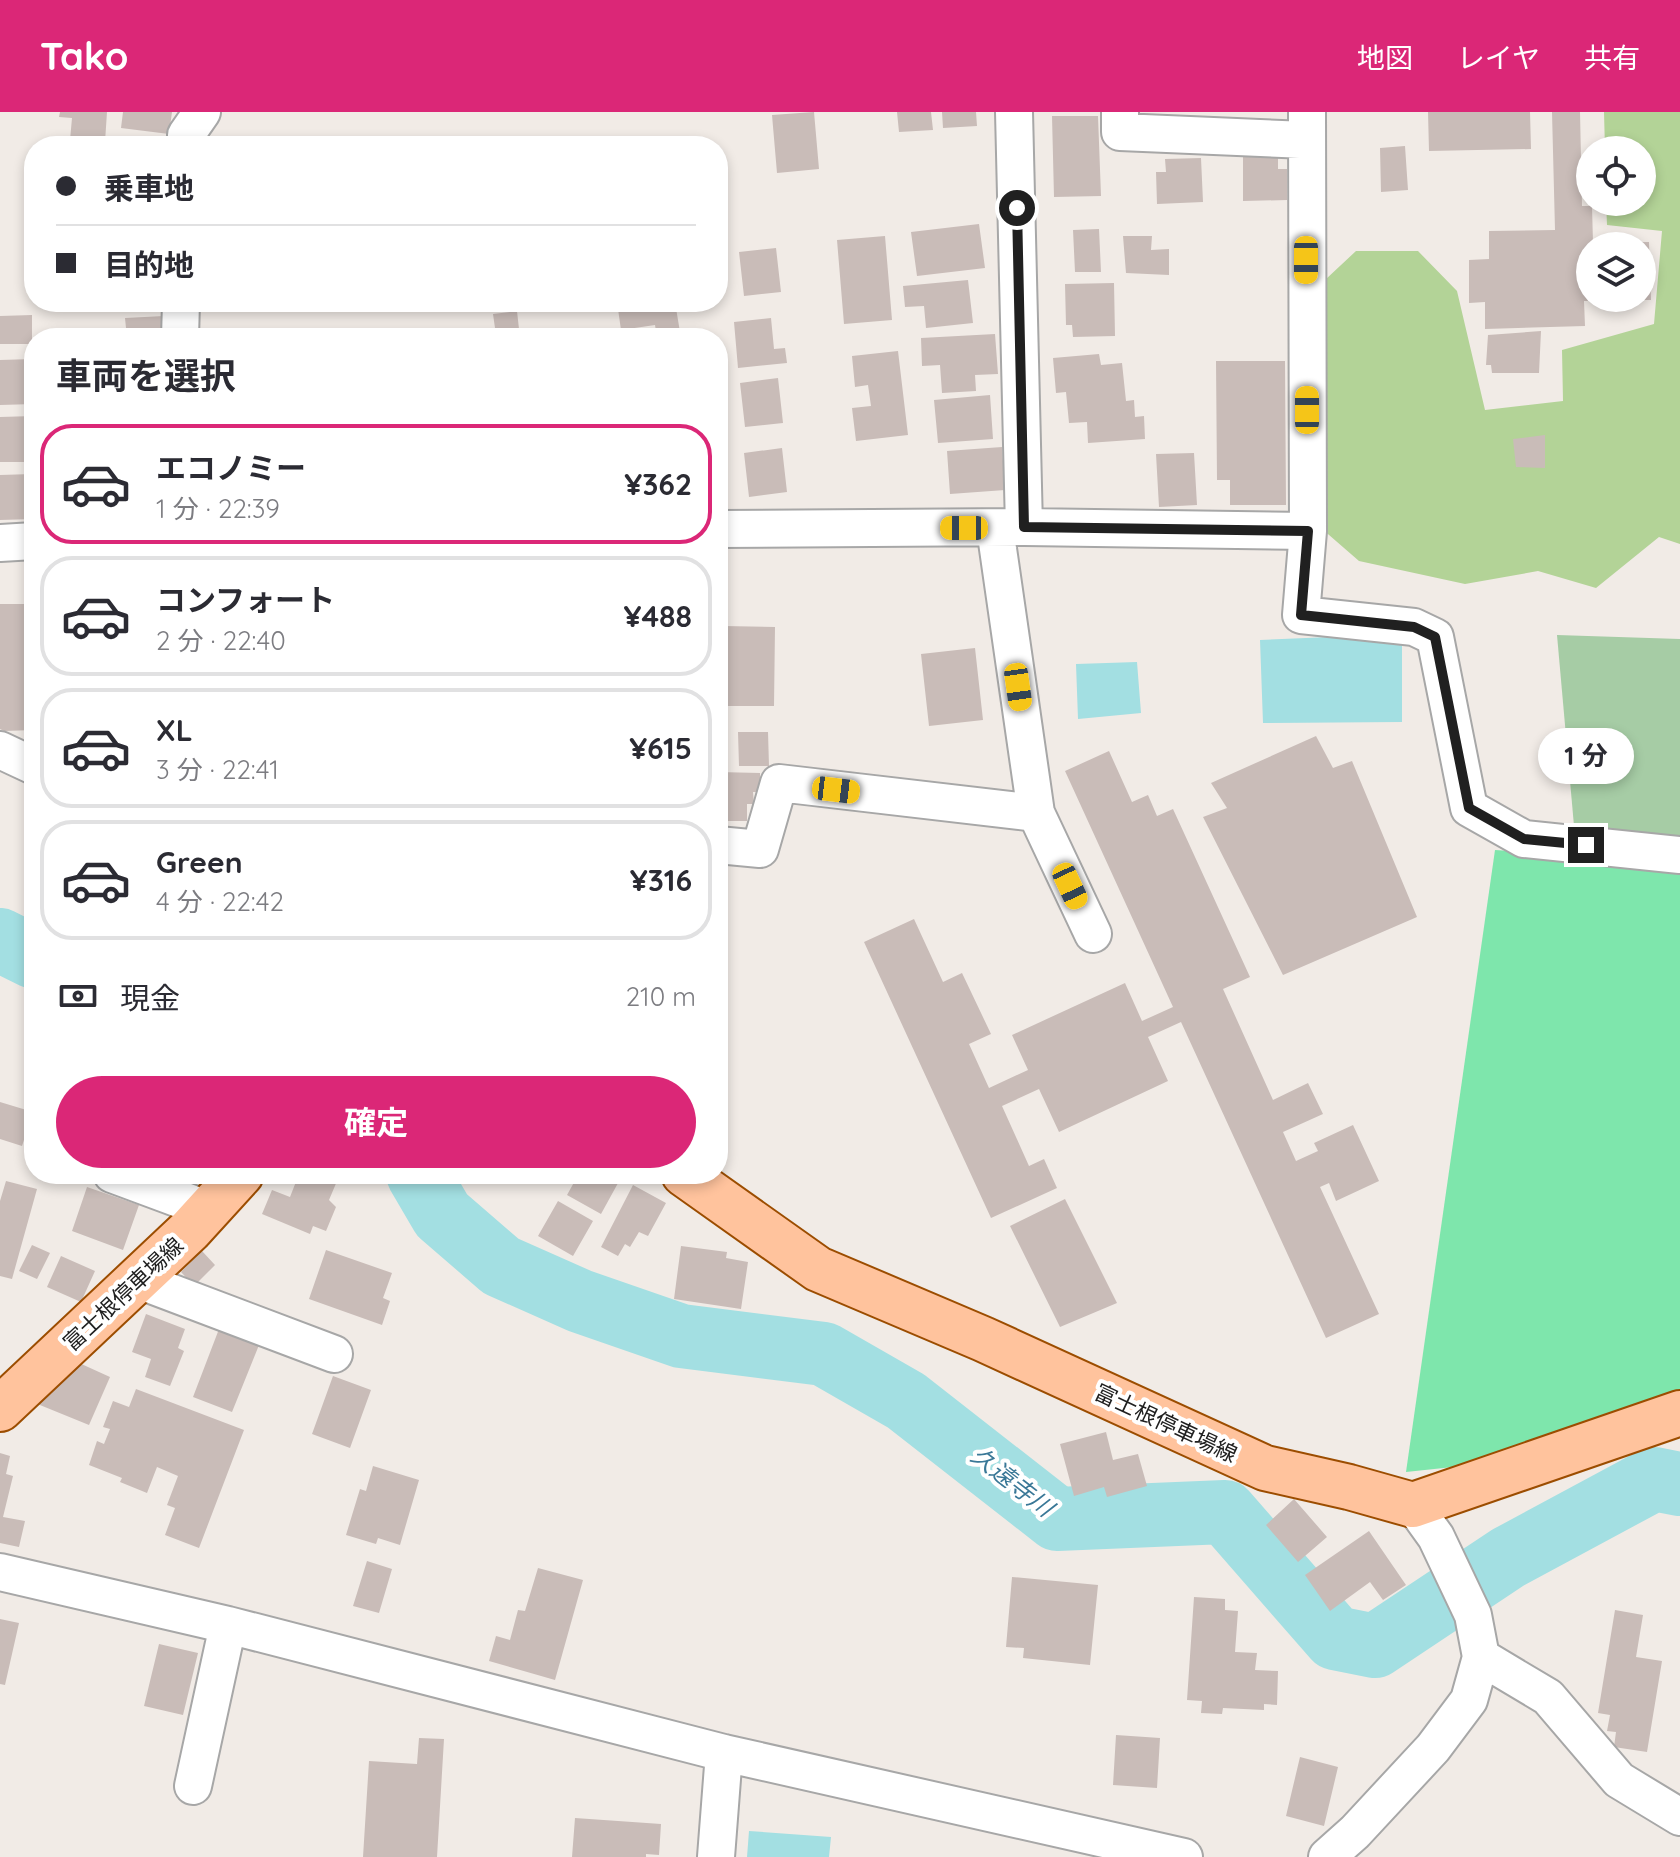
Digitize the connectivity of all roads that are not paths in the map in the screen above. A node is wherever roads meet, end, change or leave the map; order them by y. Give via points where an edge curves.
1 (202, 112) edge
2 (1014, 112) edge
3 (1120, 112) edge
4 (1306, 126) edge
5 (186, 136) edge
6 (1010, 528) junction
7 (728, 529) edge
8 (1308, 531) junction
9 (24, 542) edge
10 (0, 543) edge
11 (0, 750) edge
12 (24, 761) edge
13 (1036, 813) junction
14 (728, 846) edge
15 (1680, 855) edge
16 (1093, 934) dead end
17 (139, 1184) edge
18 (232, 1184) edge
19 (698, 1184) edge
20 (209, 1210) junction
21 (138, 1280) junction
22 (334, 1354) dead end
23 (0, 1409) edge
24 (1680, 1413) edge
25 (1425, 1521) junction
26 (0, 1572) edge
27 (228, 1625) junction
28 (1481, 1657) junction
29 (724, 1753) junction
30 (193, 1786) dead end
31 (1680, 1817) edge
32 (716, 1857) edge
33 (1184, 1857) edge
34 (1327, 1857) edge

1 - 5 street
2 - 6 street
3 - 4 street via 1120,132
4 - 8 street
6 - 7 street
6 - 8 street
6 - 13 street
8 - 15 street via 1301,615 1414,627 1435,637 1469,808 1524,839
9 - 10 street
11 - 12 street
13 - 14 street via 779,783 760,849
13 - 16 street
17 - 20 street
18 - 20 main road, 富士根停車場線
19 - 25 main road, 富士根停車場線 via 818,1269 1265,1468 1349,1487
20 - 21 main road, 富士根停車場線
21 - 22 street
21 - 23 main road, 富士根停車場線
24 - 25 main road
25 - 28 street via 1473,1615
26 - 27 street
27 - 29 street
27 - 30 street
28 - 31 street via 1548,1697 1619,1780
28 - 34 street via 1469,1700 1433,1748
29 - 32 street
29 - 33 street

